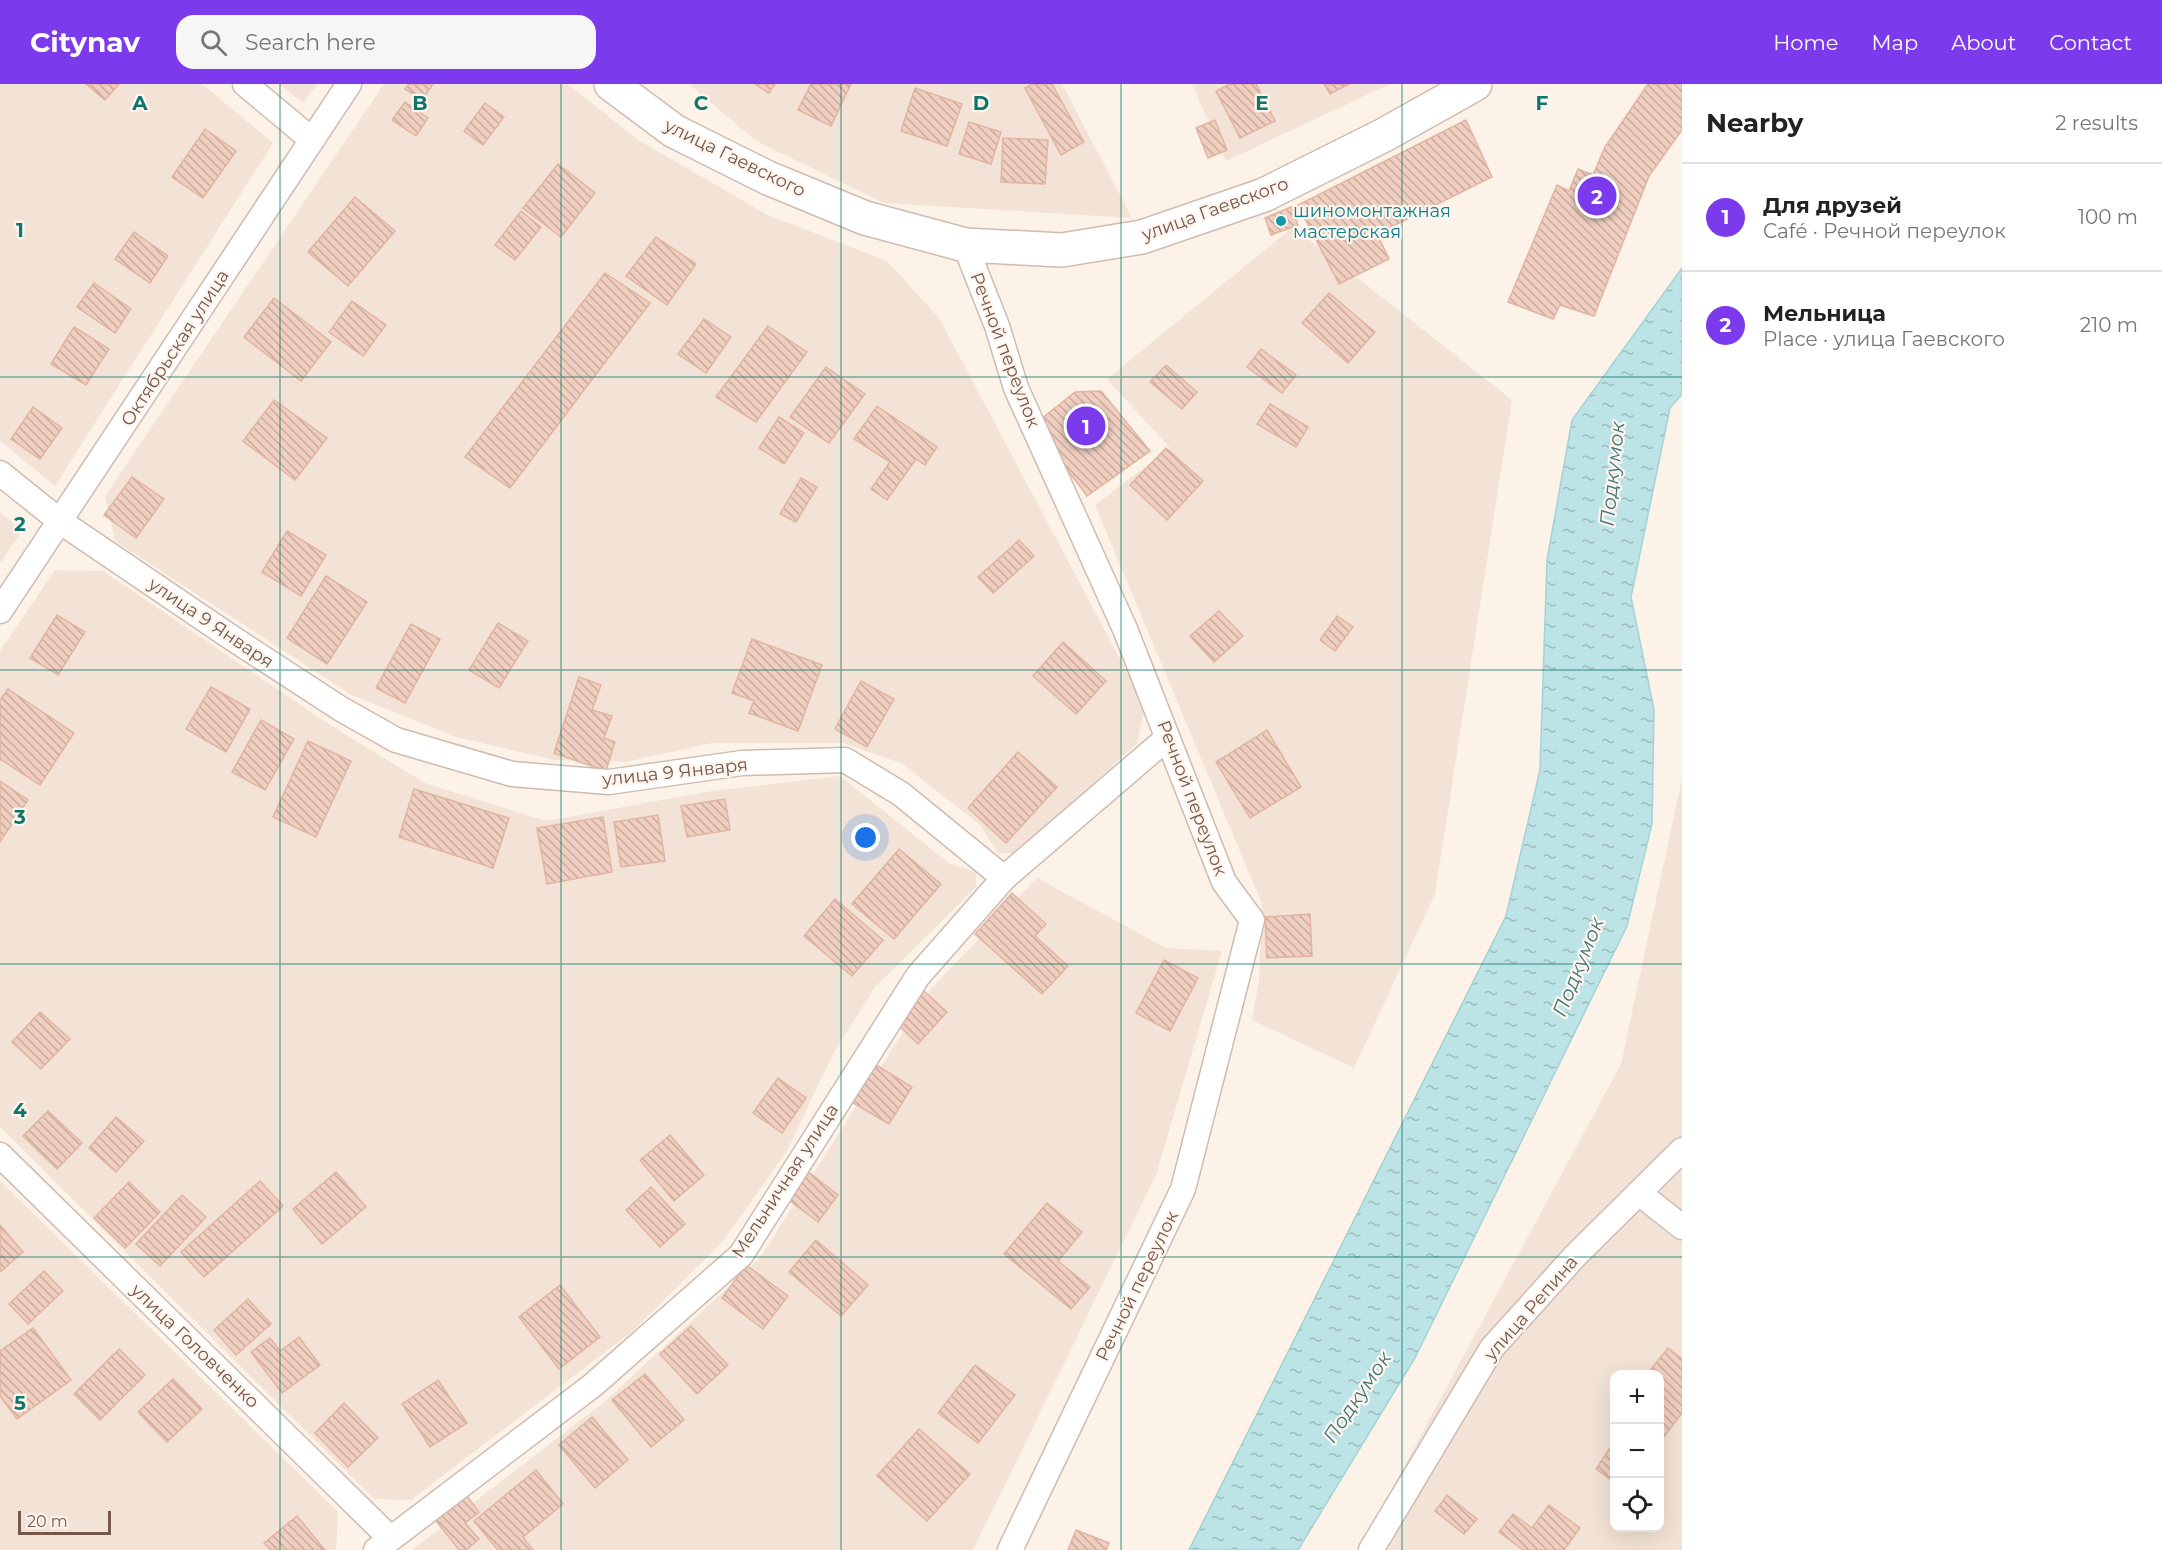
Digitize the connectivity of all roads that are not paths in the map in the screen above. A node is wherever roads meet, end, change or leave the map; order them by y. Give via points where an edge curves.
1 (245, 84) edge
2 (349, 84) edge
3 (611, 84) edge
4 (1474, 84) edge
5 (312, 140) junction
6 (965, 245) junction
7 (0, 473) edge
8 (60, 522) junction
9 (0, 611) edge
10 (1166, 739) junction
11 (1004, 878) junction
12 (1682, 1150) edge
13 (0, 1155) edge
14 (1639, 1193) junction
15 (1682, 1227) edge
16 (383, 1544) edge
17 (1010, 1550) edge
18 (1371, 1550) edge

1 - 5 street
2 - 5 street, Октябрьская улица
3 - 6 main road, улица Гаевского via 674,131 768,178 865,218
4 - 6 main road, улица Гаевского via 1384,135 1264,195 1142,237 1062,250
5 - 8 street, Октябрьская улица
6 - 10 street, Речной переулок via 1016,388 1129,639
7 - 8 street, улица 9 Января
8 - 9 street, Октябрьская улица
8 - 11 street, улица 9 Января via 341,710 396,740 512,774 609,782 742,764 845,760 901,794
10 - 11 street
10 - 17 street, Речной переулок via 1224,882 1252,920 1183,1189
11 - 16 street, Мельничная улица via 918,976 741,1255 592,1385
12 - 14 street, улица Репина
13 - 16 street, улица Головченко
14 - 15 street
14 - 18 street, улица Репина via 1575,1256 1492,1348

